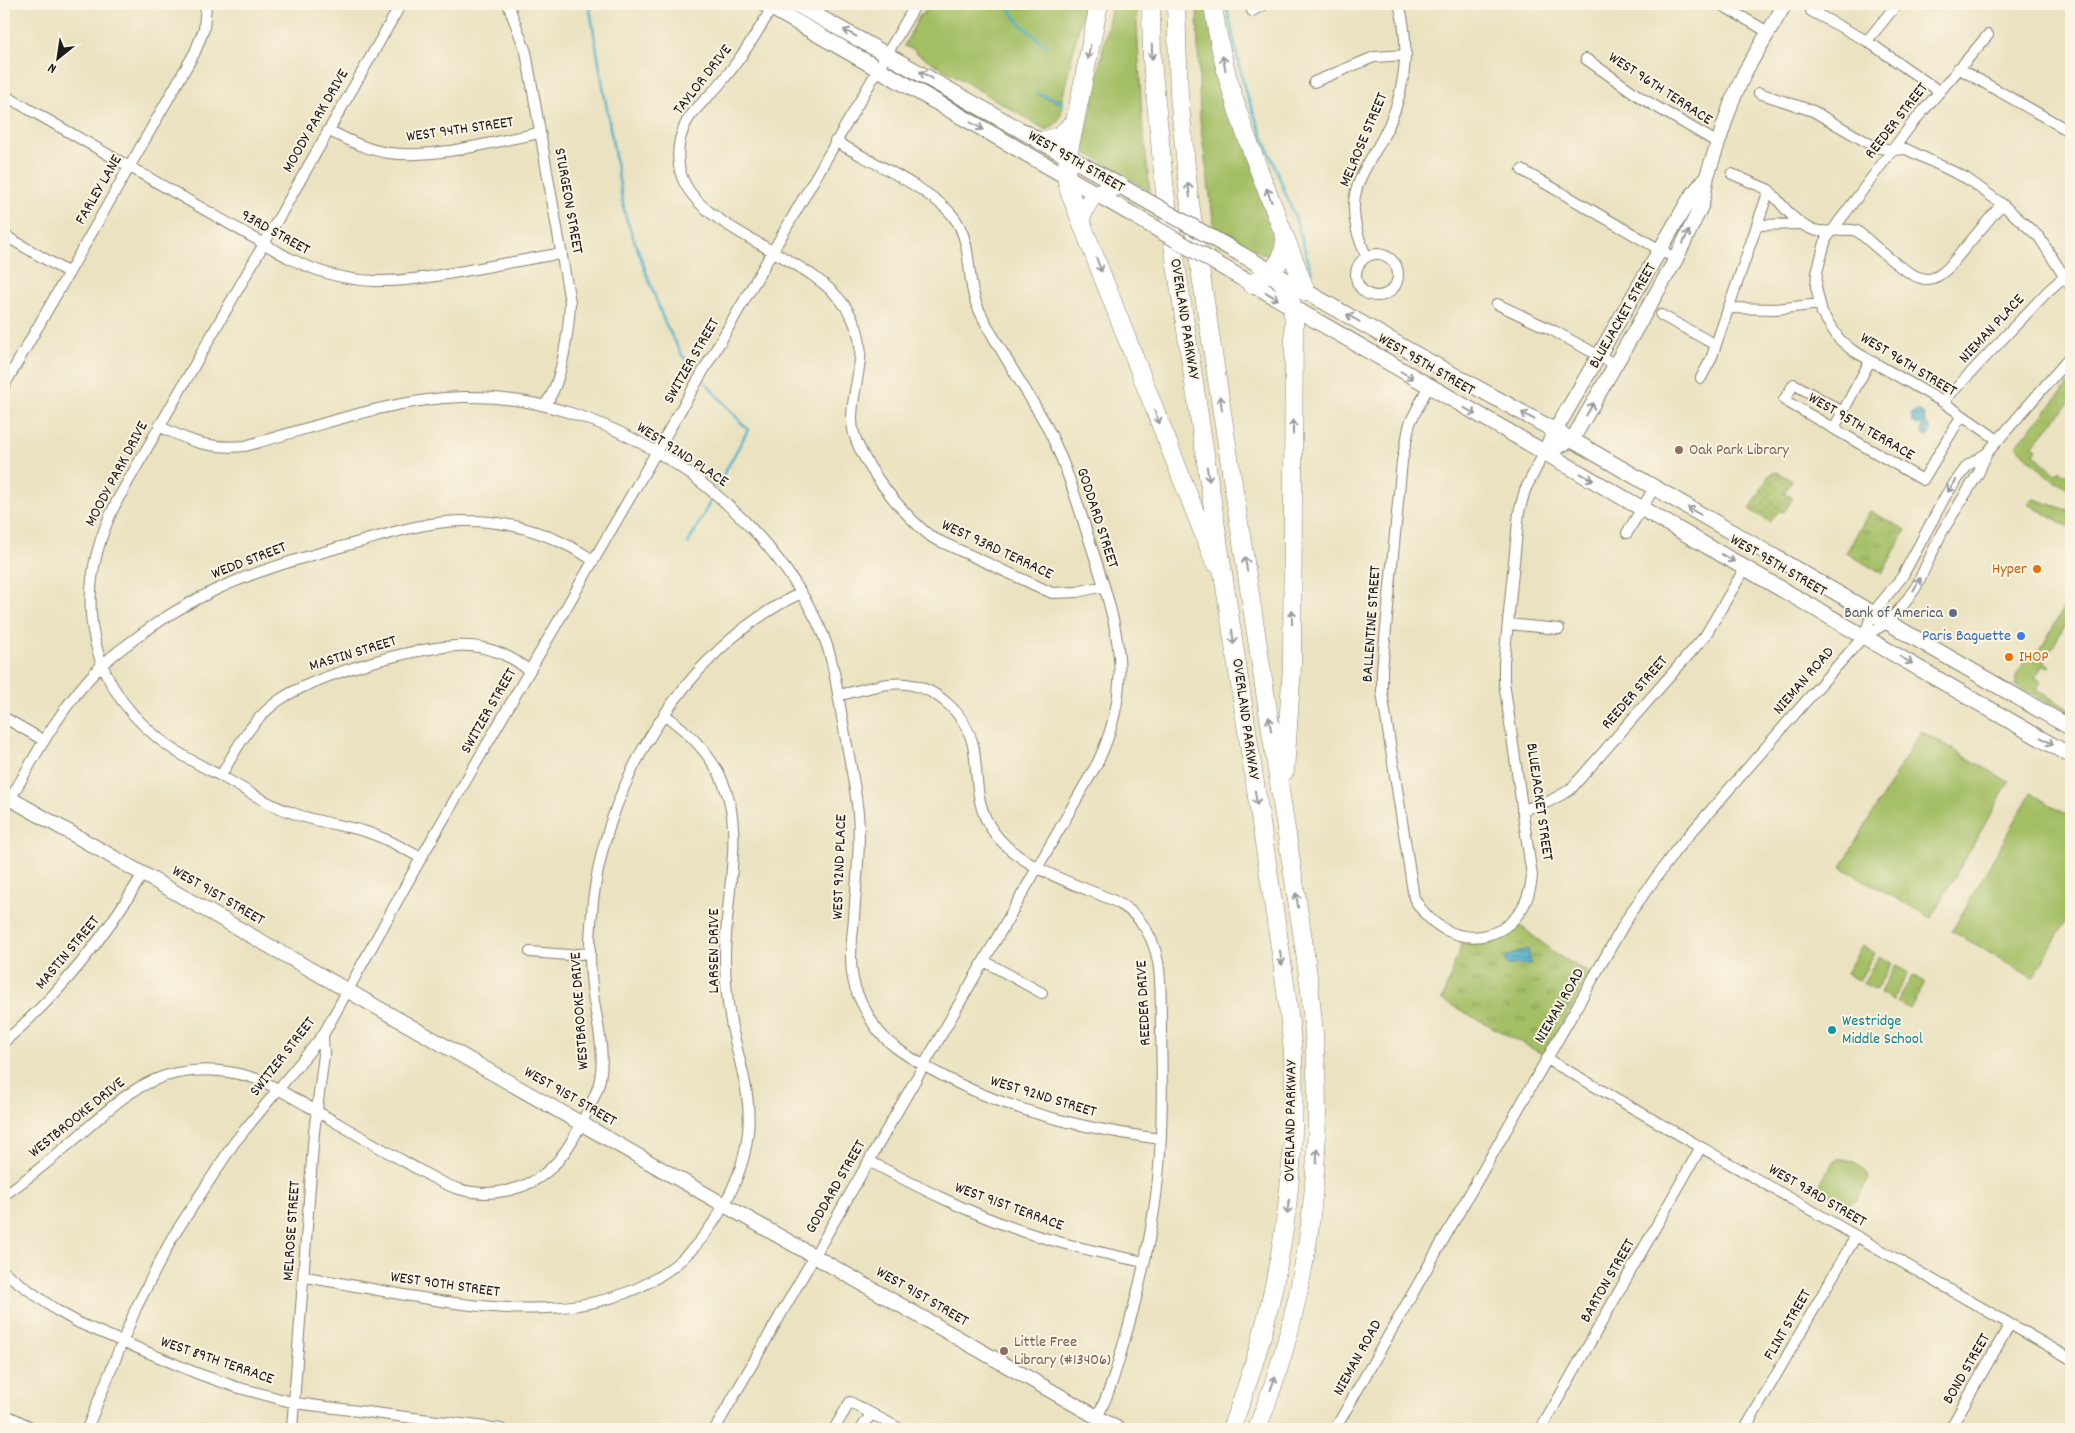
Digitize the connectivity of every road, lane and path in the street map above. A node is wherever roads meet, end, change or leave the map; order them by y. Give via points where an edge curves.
1 (206, 4) edge
2 (401, 4) edge
3 (508, 4) edge
4 (796, 4) edge
5 (916, 4) edge
6 (1099, 4) edge
7 (1151, 4) edge
8 (1176, 4) edge
9 (1213, 4) edge
10 (1265, 4) edge
11 (1399, 4) edge
12 (1720, 4) edge
13 (1785, 4) edge
14 (1897, 4) edge
15 (770, 5) edge
16 (1252, 11) dead end
17 (1811, 11) dead end
18 (1768, 32) junction
19 (1988, 35) dead end
20 (1867, 41) junction
21 (887, 53) junction
22 (1406, 55) junction
23 (1586, 59) dead end
24 (1958, 68) junction
25 (878, 69) junction
26 (1314, 82) dead end
27 (1939, 91) junction
28 (1759, 93) dead end
29 (4, 95) edge
30 (1075, 122) junction
31 (328, 130) junction
32 (2071, 132) edge
33 (540, 133) junction
34 (836, 141) junction
35 (1042, 141) junction
36 (1718, 143) junction
37 (1893, 150) junction
38 (1068, 156) junction
39 (130, 167) junction
40 (1522, 170) dead end
41 (1732, 174) dead end
42 (1066, 176) junction
43 (1707, 176) junction
44 (1122, 187) junction
45 (1769, 190) junction
46 (1095, 194) junction
47 (2002, 204) junction
48 (1081, 219) junction
49 (1800, 224) junction
50 (1758, 225) junction
51 (1834, 230) junction
52 (4, 235) edge
53 (1285, 241) junction
54 (264, 244) junction
55 (1660, 250) junction
56 (772, 251) junction
57 (562, 253) junction
58 (1366, 256) junction
59 (1676, 259) junction
60 (1272, 272) junction
61 (69, 273) junction
62 (2064, 277) junction
63 (1247, 281) junction
64 (2071, 287) edge
65 (1306, 292) junction
66 (1497, 304) dead end
67 (1820, 304) junction
68 (1728, 308) junction
69 (1294, 309) junction
70 (1661, 315) dead end
71 (1714, 344) junction
72 (1599, 356) junction
73 (2071, 356) edge
74 (1870, 361) junction
75 (1616, 365) junction
76 (1701, 378) dead end
77 (5, 379) edge
78 (1428, 387) junction
79 (1943, 402) junction
80 (545, 404) junction
81 (1843, 412) junction
82 (1962, 415) junction
83 (159, 426) junction
84 (1834, 428) junction
85 (1555, 431) junction
86 (1572, 440) junction
87 (1998, 440) junction
88 (656, 453) junction
89 (1544, 453) junction
90 (1987, 453) junction
91 (1654, 488) junction
92 (1642, 508) junction
93 (1627, 533) dead end
94 (593, 560) junction
95 (1745, 568) junction
96 (1104, 586) junction
97 (1226, 588) junction
98 (801, 594) junction
99 (1872, 614) junction
100 (1887, 623) junction
101 (1508, 624) junction
102 (1559, 629) dead end
103 (1864, 636) junction
104 (101, 666) junction
105 (529, 671) junction
106 (838, 695) junction
107 (665, 715) junction
108 (5, 718) edge
109 (2071, 728) edge
110 (43, 740) junction
111 (2071, 756) edge
112 (221, 776) junction
113 (6, 801) edge
114 (1283, 807) junction
115 (1522, 810) junction
116 (421, 858) junction
117 (1038, 866) junction
118 (143, 874) junction
119 (1457, 935) joint
120 (530, 952) dead end
121 (590, 953) junction
122 (984, 961) junction
123 (347, 990) junction
124 (1042, 993) dead end
125 (323, 1035) junction
126 (4, 1042) edge
127 (1547, 1059) junction
128 (923, 1065) junction
129 (278, 1089) junction
130 (316, 1111) junction
131 (581, 1123) junction
132 (1161, 1139) junction
133 (1702, 1147) junction
134 (869, 1161) junction
135 (4, 1195) edge
136 (724, 1205) junction
137 (1856, 1236) junction
138 (814, 1256) junction
139 (1144, 1262) junction
140 (4, 1272) edge
141 (305, 1277) junction
142 (2010, 1324) junction
143 (121, 1341) junction
144 (2071, 1359) edge
145 (295, 1402) junction
146 (4, 1414) edge
147 (871, 1414) junction
148 (1098, 1417) junction
149 (35, 1429) edge
150 (87, 1429) edge
151 (292, 1429) edge
152 (501, 1429) edge
153 (715, 1429) edge
154 (834, 1429) edge
155 (861, 1429) edge
156 (900, 1429) edge
157 (1118, 1429) edge
158 (1230, 1429) edge
159 (1257, 1429) edge
160 (1335, 1429) edge
161 (1541, 1429) edge
162 (1745, 1429) edge
163 (1950, 1429) edge

1 - 39 street, FARLEY LANE via 204,29 195,52
2 - 31 street, MOODY PARK DRIVE
3 - 33 street, STURGEON STREET via 523,39
21 -> 4 main road, WEST 95TH STREET
5 - 21 street, SWITZER STREET
6 -> 30 highway
7 -> 97 highway, OVERLAND PARKWAY via 1152,61 1165,192
114 -> 8 highway, OVERLAND PARKWAY via 1190,197 1179,95
53 -> 9 highway via 1226,74
10 - 16 street
11 - 22 street, MELROSE STREET
12 - 18 street
13 - 18 street, BLUEJACKET STREET
14 - 20 street
15 - 25 main road, WEST 95TH STREET
15 - 56 street, TAYLOR DRIVE via 739,60 685,125 678,151 683,181 700,205
17 - 20 street
18 - 36 street, BLUEJACKET STREET via 1733,100
19 - 24 street, REEDER STREET
20 - 27 street
21 - 25 street, SWITZER STREET
35 -> 21 main road, WEST 95TH STREET
22 - 26 street via 1374,57
22 - 58 street, MELROSE STREET via 1396,106 1356,190 1354,220
23 - 36 street, WEST 96TH TERRACE via 1643,99
24 - 27 street, REEDER STREET
24 - 32 street
25 - 34 street, SWITZER STREET
25 -> 42 main road, WEST 95TH STREET
27 - 37 street, REEDER STREET
28 - 37 street via 1813,110 1875,147
29 - 39 street, 93RD STREET
30 - 35 highway via 1059,136
30 - 38 highway
31 - 33 street, WEST 94TH STREET via 373,150 403,154 428,153
31 - 54 street, MOODY PARK DRIVE
33 - 57 street, STURGEON STREET
34 - 56 street, SWITZER STREET
34 - 96 street, GODDARD STREET via 932,196 953,216 962,230 967,243 973,296 1056,444
35 - 38 main road, WEST 95TH STREET
36 - 43 street, BLUEJACKET STREET
37 - 47 street via 1906,149 1966,178
37 - 51 street, REEDER STREET
38 - 42 highway
38 - 44 main road, WEST 95TH STREET
39 - 54 street, 93RD STREET
39 - 61 street, FARLEY LANE
40 - 55 street
41 - 45 street
42 - 46 main road, WEST 95TH STREET
42 - 48 highway
43 - 55 street, BLUEJACKET STREET via 1690,198
59 -> 43 street, BLUEJACKET STREET via 1702,204
44 - 46 highway
44 - 60 main road, WEST 95TH STREET, bridge
45 - 49 street
45 - 50 street
46 - 48 highway via 1087,202
46 - 63 main road, WEST 95TH STREET, bridge
47 - 51 street via 1948,268 1928,279 1915,276 1857,231 1847,228
47 - 62 street via 2039,237
48 -> 97 highway via 1187,496
49 - 50 street
49 - 51 street via 1818,232
50 - 68 street
51 - 67 street, REEDER STREET via 1826,239 1817,272
52 - 61 street
53 - 60 highway via 1279,264
53 - 65 highway
54 - 57 street, 93RD STREET via 312,269 364,282 420,279
54 - 83 street, MOODY PARK DRIVE
55 - 59 street
55 - 72 street, BLUEJACKET STREET
56 - 88 street, SWITZER STREET
56 - 96 street, WEST 93RD TERRACE via 826,283 848,310 856,326 861,355 852,406 852,430 856,444 875,474 921,529 933,538 1052,593
57 - 80 street, STURGEON STREET via 570,302 569,323 553,396
58 - 58 street via 1356,268 1357,283 1367,294 1382,296 1397,283 1398,269 1391,258 1379,253
59 - 75 street, BLUEJACKET STREET
60 - 63 highway
60 - 65 main road, WEST 95TH STREET
60 - 69 highway via 1289,289
61 - 77 street, FARLEY LANE
62 - 64 street
62 - 79 street, NIEMAN PLACE
63 -> 69 main road, WEST 95TH STREET
85 -> 65 main road, WEST 95TH STREET
66 - 72 street via 1554,330
67 - 68 street via 1776,309
67 - 74 street, WEST 96TH STREET via 1826,323 1839,339
68 - 71 street
69 -> 78 main road, WEST 95TH STREET
114 -> 69 highway via 1292,666
70 - 71 street
71 - 76 street
72 - 75 street
72 - 85 street, BLUEJACKET STREET
73 - 87 street, NIEMAN ROAD
74 - 79 street, WEST 96TH STREET
74 - 81 street
86 -> 75 street, BLUEJACKET STREET
78 -> 89 main road, WEST 95TH STREET
78 - 119 street, BALLENTINE STREET via 1410,423 1402,461 1382,661 1382,692 1414,898 1432,923
79 - 82 street, WEST 96TH STREET
80 - 83 street, WEST 92ND PLACE via 489,397 418,401 245,446 223,448 199,444
80 - 88 street, WEST 92ND PLACE via 613,429
81 - 84 street
81 - 84 street, WEST 95TH TERRACE via 1794,384 1784,400
82 - 84 street, WEST 95TH TERRACE via 1923,480
82 - 87 street, WEST 96TH STREET
83 - 104 street, MOODY PARK DRIVE via 108,518 94,556 90,602
85 - 86 main road, WEST 95TH STREET
85 - 89 street, BLUEJACKET STREET
86 - 89 street
86 - 91 main road, WEST 95TH STREET
87 - 90 street, NIEMAN ROAD
88 - 94 street, SWITZER STREET
88 - 98 street, WEST 92ND PLACE via 720,497 768,546
89 -> 92 main road, WEST 95TH STREET
89 - 101 street, BLUEJACKET STREET via 1525,490 1519,512
90 -> 99 street, NIEMAN ROAD via 1967,466 1951,488 1902,577
100 -> 90 street, NIEMAN ROAD via 1916,587 1942,532 1978,474
91 - 92 street
99 -> 91 main road, WEST 95TH STREET
92 - 93 street
92 -> 95 main road, WEST 95TH STREET
94 - 104 street, WEDD STREET via 559,541 511,525 469,520 417,526 295,559 228,583 159,621
94 - 105 street, SWITZER STREET
95 - 103 main road, WEST 95TH STREET
95 - 115 street, REEDER STREET via 1698,644 1570,790 1548,802
96 - 117 street, GODDARD STREET via 1120,652 1115,718 1098,762
97 -> 158 highway, OVERLAND PARKWAY via 1286,988 1294,1105 1289,1199 1277,1276 1258,1354
98 - 106 street, WEST 92ND PLACE via 827,644
98 - 107 street, WESTBROOKE DRIVE via 748,627 719,652 688,684
99 - 100 main road, WEST 95TH STREET
99 - 103 street, NIEMAN ROAD
100 - 103 street, NIEMAN ROAD
100 - 109 main road, WEST 95TH STREET
101 - 102 street
101 - 115 street, BLUEJACKET STREET via 1504,682
103 -> 111 main road, WEST 95TH STREET
103 - 127 street, NIEMAN ROAD via 1676,850 1650,884
104 - 110 street, WEDD STREET
104 - 112 street, MOODY PARK DRIVE via 138,720 157,738
105 - 112 street, MASTIN STREET via 517,660 490,650 451,646 409,653 312,681 263,714 235,750
105 - 116 street, SWITZER STREET
106 - 117 street, REEDER DRIVE via 891,683 922,688 942,699 961,718 970,737 978,795 988,824 1012,852
106 - 128 street, WEST 92ND PLACE via 859,830 852,943 854,981 876,1028 892,1045
107 - 121 street, WESTBROOKE DRIVE via 636,762 611,820 593,900
107 - 136 street, LARSEN DRIVE via 695,740 717,768 734,822 725,965 729,1009 748,1097 749,1117 745,1151
108 - 110 street
110 - 113 street, WEDD STREET
112 - 116 street, MOODY PARK DRIVE via 289,812 380,837
113 - 118 street, WEST 91ST STREET
159 -> 114 highway, OVERLAND PARKWAY via 1290,1329 1316,1188 1318,1096 1312,1000
115 - 119 street, BLUEJACKET STREET via 1532,876 1526,901 1516,917 1494,932
116 - 123 street, SWITZER STREET
117 - 122 street, GODDARD STREET
117 - 132 street, REEDER DRIVE via 1118,902 1140,921 1152,941 1158,957 1159,976
118 - 123 street, WEST 91ST STREET
118 - 126 street, MASTIN STREET via 83,963
120 - 121 street
121 - 131 street, WESTBROOKE DRIVE via 601,1069 595,1096
122 - 124 street
122 - 128 street, GODDARD STREET
123 - 125 street, SWITZER STREET
123 - 131 street, WEST 91ST STREET
125 - 129 street, SWITZER STREET
125 - 130 street, MELROSE STREET via 324,1055
127 - 133 street, WEST 93RD STREET
127 - 160 street, NIEMAN ROAD
128 - 132 street, WEST 92ND STREET via 990,1098 1047,1118 1107,1132
128 - 134 street, GODDARD STREET
129 - 130 street, WESTBROOKE DRIVE
129 - 135 street, WESTBROOKE DRIVE via 254,1078 213,1070 172,1074 153,1080 114,1103 44,1166
129 - 143 street, SWITZER STREET via 234,1143 187,1212
130 - 131 street, WESTBROOKE DRIVE via 453,1187 482,1193 513,1189 536,1180 565,1153
130 - 141 street, MELROSE STREET
131 - 136 street, WEST 91ST STREET
132 - 139 street, REEDER DRIVE via 1153,1216
133 - 137 street, WEST 93RD STREET
133 - 161 street, BARTON STREET
134 - 138 street, GODDARD STREET
134 - 139 street, WEST 91ST TERRACE via 938,1197 1019,1230 1067,1245
136 - 138 street, WEST 91ST STREET
136 - 141 street, WEST 90TH STREET via 704,1236 668,1271 636,1289 593,1301 532,1308 451,1304
137 - 142 street, WEST 93RD STREET
137 - 162 street, FLINT STREET
138 - 148 street, WEST 91ST STREET
138 - 153 street, GODDARD STREET
139 - 148 street, REEDER DRIVE via 1114,1379
140 - 143 street, WEST 89TH TERRACE via 56,1310
141 - 145 street, MELROSE STREET
142 - 144 street, WEST 93RD STREET
142 - 163 street, BOND STREET
143 - 145 street, WEST 89TH TERRACE via 228,1384
143 - 150 street, SWITZER STREET
145 - 151 street, MELROSE STREET
145 - 152 street, WEST 89TH TERRACE
146 - 149 street
147 - 154 street via 850,1402
147 - 155 street
147 - 156 street
148 - 157 street, WEST 91ST STREET

